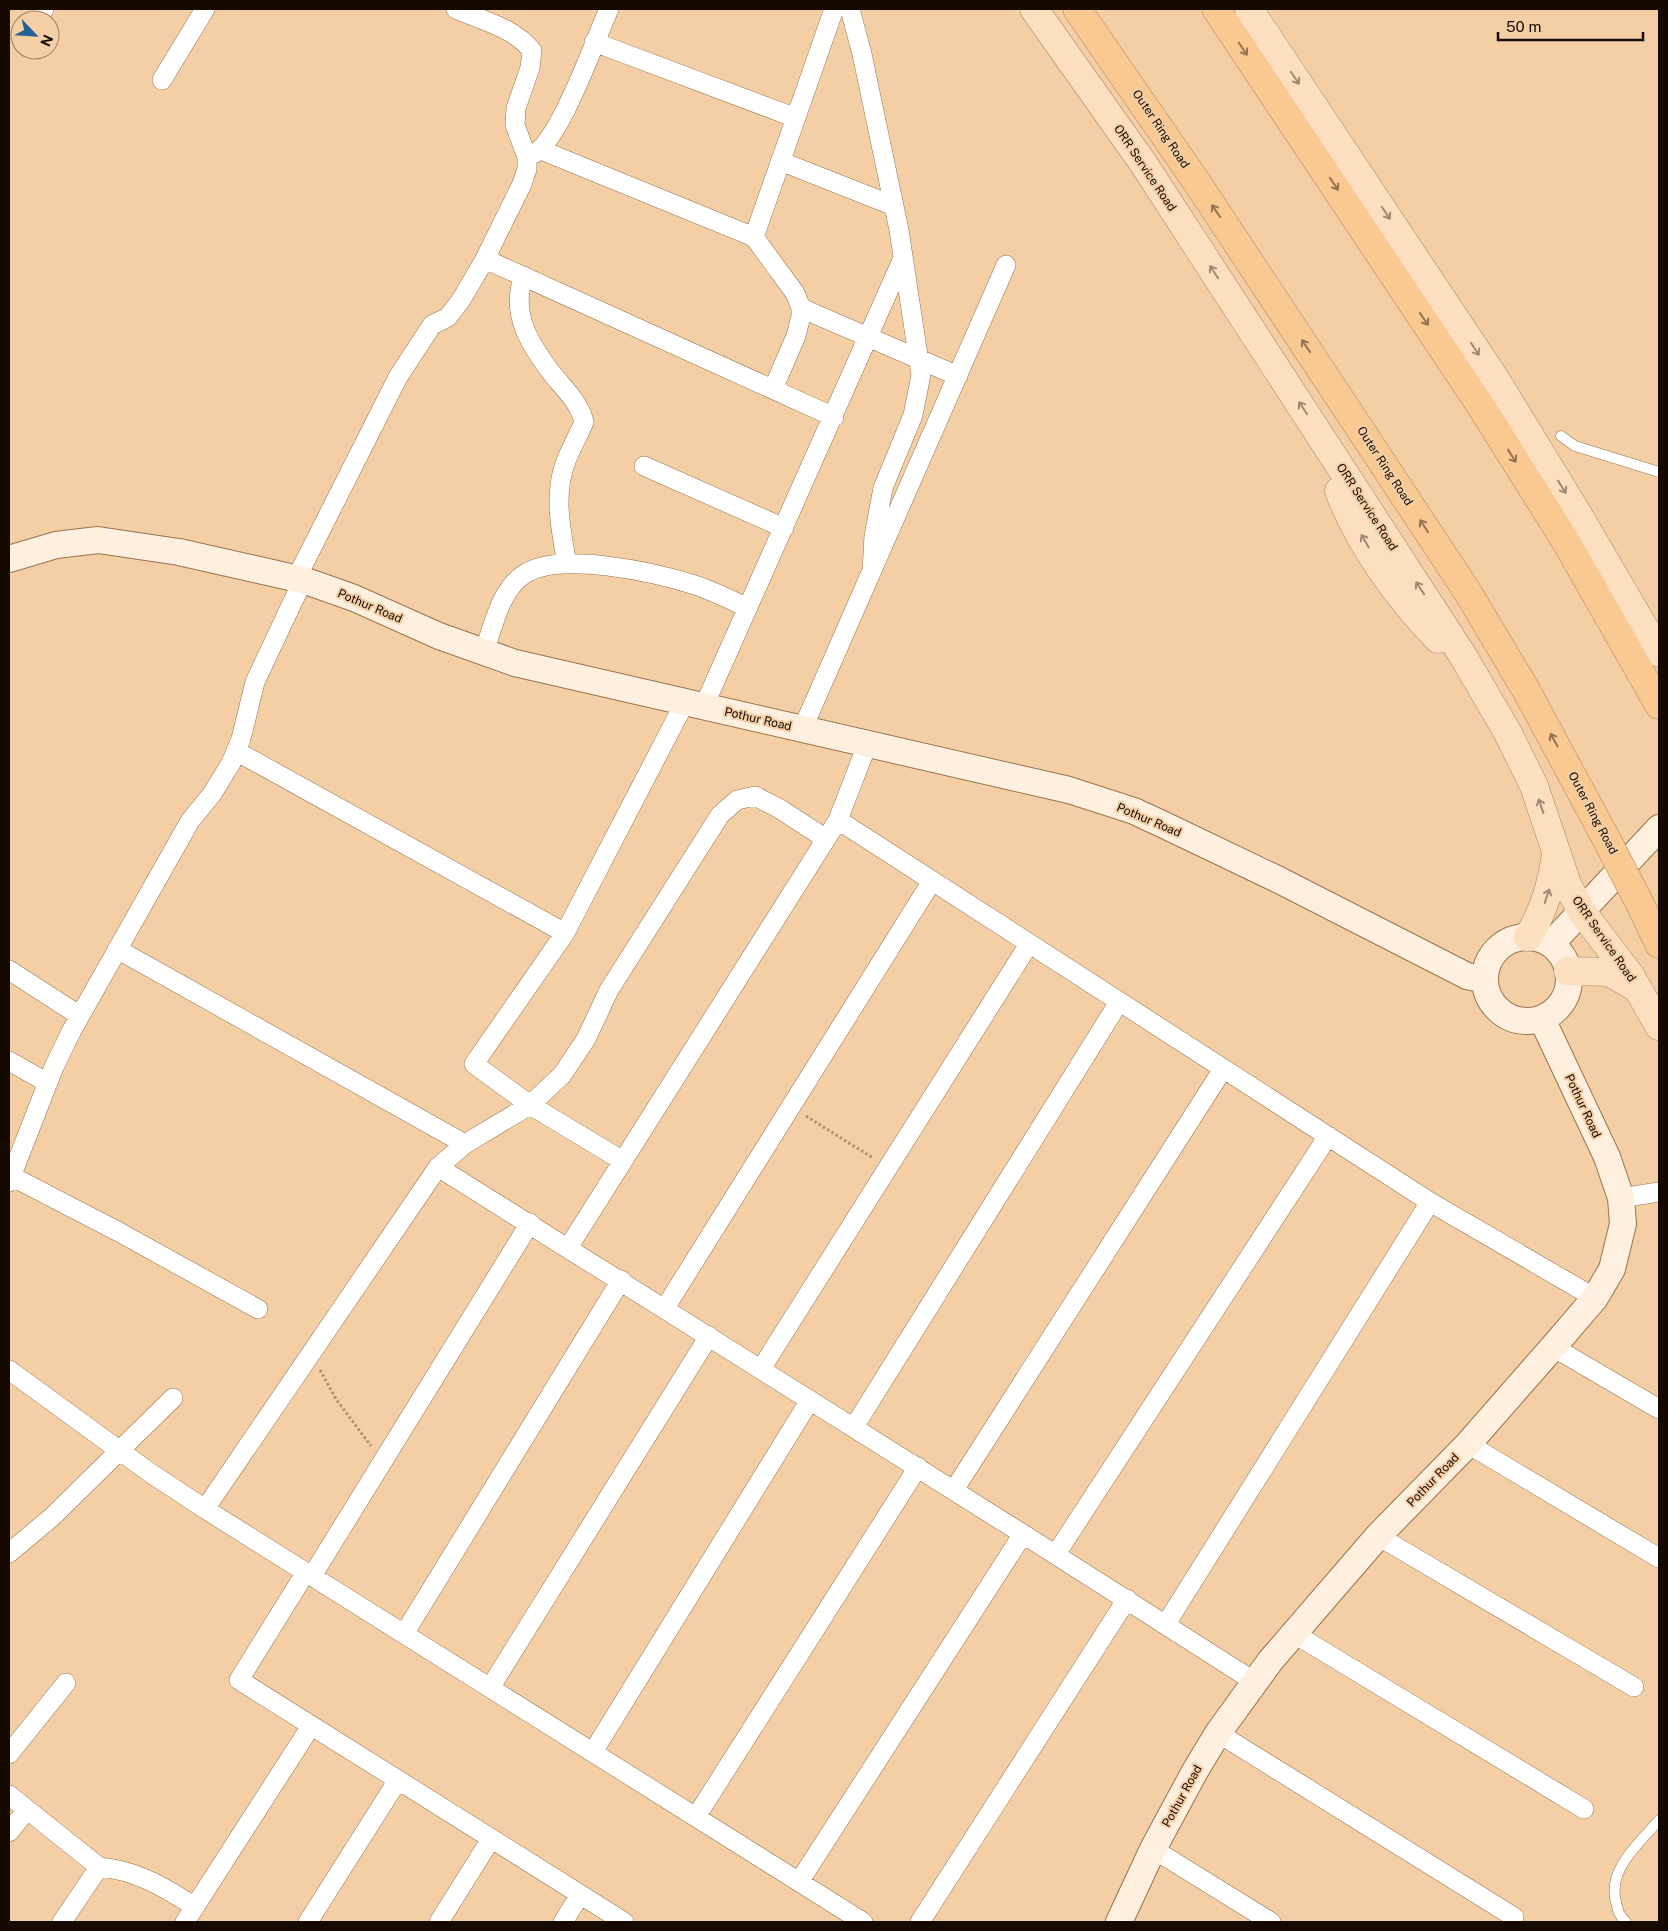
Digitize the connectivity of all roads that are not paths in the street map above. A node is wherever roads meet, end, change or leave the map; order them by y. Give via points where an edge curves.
1 (205, 9) edge
2 (456, 9) edge
3 (610, 9) edge
4 (834, 9) edge
5 (850, 9) edge
6 (1034, 9) edge
7 (1077, 9) edge
8 (1216, 9) edge
9 (1249, 9) edge
10 (594, 42) junction
11 (162, 80) dead end
12 (796, 118) junction
13 (534, 154) junction
14 (780, 161) junction
15 (894, 206) junction
16 (754, 237) junction
17 (903, 258) junction
18 (485, 259) junction
19 (1006, 265) dead end
20 (524, 276) junction
21 (801, 308) junction
22 (868, 338) junction
23 (918, 360) junction
24 (958, 376) junction
25 (773, 389) junction
26 (913, 415) junction
27 (834, 417) junction
28 (1561, 436) dead end
29 (930, 440) junction
30 (644, 466) dead end
31 (1659, 472) edge
32 (784, 528) junction
33 (9, 559) edge
34 (567, 564) junction
35 (872, 571) junction
36 (300, 579) junction
37 (748, 608) junction
38 (484, 652) junction
39 (1659, 652) edge
40 (694, 704) junction
41 (1659, 706) edge
42 (802, 730) junction
43 (867, 745) junction
44 (236, 751) junction
45 (838, 820) junction
46 (1659, 828) edge
47 (826, 839) junction
48 (1557, 852) junction
49 (932, 881) junction
50 (1582, 912) junction
51 (565, 933) junction
52 (1539, 940) junction
53 (1029, 944) junction
54 (1659, 944) edge
55 (117, 949) junction
56 (9, 970) edge
57 (1568, 970) junction
58 (1485, 980) junction
59 (1639, 990) junction
60 (1119, 1002) junction
61 (80, 1016) junction
62 (1542, 1019) junction
63 (1659, 1026) edge
64 (9, 1061) edge
65 (1223, 1069) junction
66 (48, 1084) junction
67 (530, 1105) junction
68 (1328, 1136) junction
69 (465, 1144) junction
70 (623, 1161) junction
71 (438, 1167) junction
72 (10, 1179) edge
73 (1659, 1192) edge
74 (1621, 1198) junction
75 (1430, 1202) junction
76 (530, 1224) junction
77 (568, 1248) junction
78 (621, 1280) junction
79 (1596, 1298) junction
80 (665, 1308) junction
81 (258, 1310) dead end
82 (709, 1336) junction
83 (1553, 1347) junction
84 (761, 1369) junction
85 (9, 1370) edge
86 (173, 1398) dead end
87 (810, 1400) junction
88 (1659, 1409) edge
89 (854, 1427) junction
90 (1468, 1444) junction
91 (121, 1452) junction
92 (918, 1467) junction
93 (954, 1490) junction
94 (205, 1509) junction
95 (1024, 1534) junction
96 (1378, 1536) junction
97 (9, 1553) edge
98 (1056, 1554) junction
99 (1659, 1558) edge
100 (309, 1574) junction
101 (1127, 1599) junction
102 (1166, 1624) junction
103 (1293, 1633) junction
104 (404, 1634) junction
105 (1255, 1682) junction
106 (66, 1683) dead end
107 (1634, 1686) dead end
108 (490, 1688) junction
109 (311, 1726) junction
110 (1218, 1733) junction
111 (593, 1752) junction
112 (9, 1754) edge
113 (398, 1780) junction
114 (9, 1795) edge
115 (1584, 1809) dead end
116 (27, 1810) junction
117 (696, 1817) junction
118 (1659, 1820) edge
119 (9, 1832) edge
120 (491, 1839) junction
121 (1153, 1849) junction
122 (99, 1867) junction
123 (800, 1882) junction
124 (580, 1895) junction
125 (190, 1915) edge
126 (1514, 1917) dead end
127 (62, 1922) edge
128 (308, 1922) edge
129 (439, 1922) edge
130 (563, 1922) edge
131 (624, 1922) edge
132 (864, 1922) edge
133 (920, 1922) edge
134 (1119, 1922) edge
135 (1271, 1922) edge
136 (1626, 1922) edge

1 - 11 street
2 - 13 street via 511,32 532,51 530,68 516,108 515,125
3 - 10 street
4 - 12 street
5 - 15 street
48 -> 6 main road, ORR Service Road via 1534,786 1508,733 1423,592 1143,163
54 -> 7 highway, Outer Ring Road, bridge via 1530,698 1467,591 1204,192
8 -> 41 highway via 1482,408 1561,534
9 -> 39 main road via 1488,369
10 - 12 street
10 - 13 street via 566,111
12 - 14 street
13 - 16 street
13 - 18 street
14 - 15 street
14 - 16 street
15 - 17 street
16 - 21 street via 795,293
17 - 22 street
17 - 23 street
18 - 20 street
18 - 36 street via 461,300 448,316 432,325 398,377
19 - 24 street
20 - 25 street
20 - 34 street via 518,291 519,314 529,339 574,399 584,422 560,482 559,510
21 - 22 street
21 - 25 street via 796,336
22 - 23 street
22 - 27 street
23 - 24 street
23 - 26 street via 921,374
24 - 29 street
25 - 27 street
26 - 29 street
26 - 35 street via 883,488 874,536
27 - 32 street
28 - 31 lane via 1575,446
29 - 35 street
30 - 32 street
32 - 37 street
33 - 36 street, Pothur Road via 56,545 98,540 179,552
34 - 37 street via 648,572 697,586
34 - 38 street via 535,569 510,586
35 - 42 street
36 - 38 street, Pothur Road
36 - 44 street via 255,682
37 - 40 street
38 - 40 street, Pothur Road via 515,663
40 - 42 street, Pothur Road
40 - 51 street
42 - 43 street, Pothur Road
43 - 45 street
43 - 58 street, Pothur Road via 998,772 1134,811 1279,880 1467,976
44 - 51 street
44 - 55 street via 212,794 190,821
45 - 47 street
45 - 49 street
46 - 50 street
47 - 67 street via 755,796 737,800 720,815 609,990 574,1058 551,1088
47 - 70 street
48 - 50 main road, ORR Service Road via 1567,884
52 -> 48 main road via 1540,918
49 - 53 street
49 - 80 street
50 - 52 street
50 - 59 main road, ORR Service Road
51 - 67 street via 474,1064
52 - 57 street via 1562,956
52 - 58 street via 1509,941 1494,952
53 - 60 street
53 - 84 street
55 - 61 street
55 - 69 street
56 - 61 street
57 - 59 main road via 1609,972
57 - 62 street via 1568,990 1564,1000
58 - 62 street via 1489,998 1502,1014 1521,1021
59 - 63 main road, ORR Service Road
60 - 65 street
60 - 89 street
61 - 66 street
62 - 74 street, Pothur Road via 1607,1157
64 - 66 street
65 - 68 street
65 - 93 street
66 - 72 street
67 - 69 street
67 - 70 street
68 - 75 street
68 - 98 street
69 - 71 street
70 - 77 street
71 - 76 street
71 - 94 street
72 - 81 street via 119,1232
73 - 74 street
74 - 79 street, Pothur Road via 1620,1242 1612,1269
75 - 79 street
75 - 102 street
76 - 77 street
76 - 100 street
77 - 78 street
78 - 80 street
78 - 104 street
79 - 83 street, Pothur Road
80 - 82 street
82 - 84 street
82 - 108 street
83 - 88 street
83 - 90 street, Pothur Road
84 - 87 street
85 - 91 street
86 - 91 street
87 - 89 street
87 - 111 street
89 - 92 street
90 - 96 street, Pothur Road
90 - 99 street
91 - 94 street
91 - 97 street
92 - 93 street
92 - 117 street
93 - 95 street
94 - 100 street
95 - 98 street
95 - 123 street
96 - 103 street, Pothur Road
96 - 107 street
98 - 101 street
100 - 104 street
100 - 109 street via 239,1680
101 - 102 street
101 - 133 street
102 - 105 street
103 - 105 street, Pothur Road
103 - 115 street
104 - 108 street
105 - 110 street, Pothur Road
106 - 112 street
108 - 111 street
109 - 113 street
109 - 125 street
110 - 121 street, Pothur Road
110 - 126 street
111 - 117 street
113 - 120 street
113 - 128 street
114 - 116 street
116 - 119 street
116 - 122 street
117 - 123 street
118 - 136 lane via 1622,1864 1614,1880 1617,1907 1620,1917
120 - 124 street
120 - 129 street
121 - 134 street, Pothur Road
121 - 135 street
122 - 125 street via 136,1873
122 - 127 street
123 - 132 street
124 - 130 street
124 - 131 street

